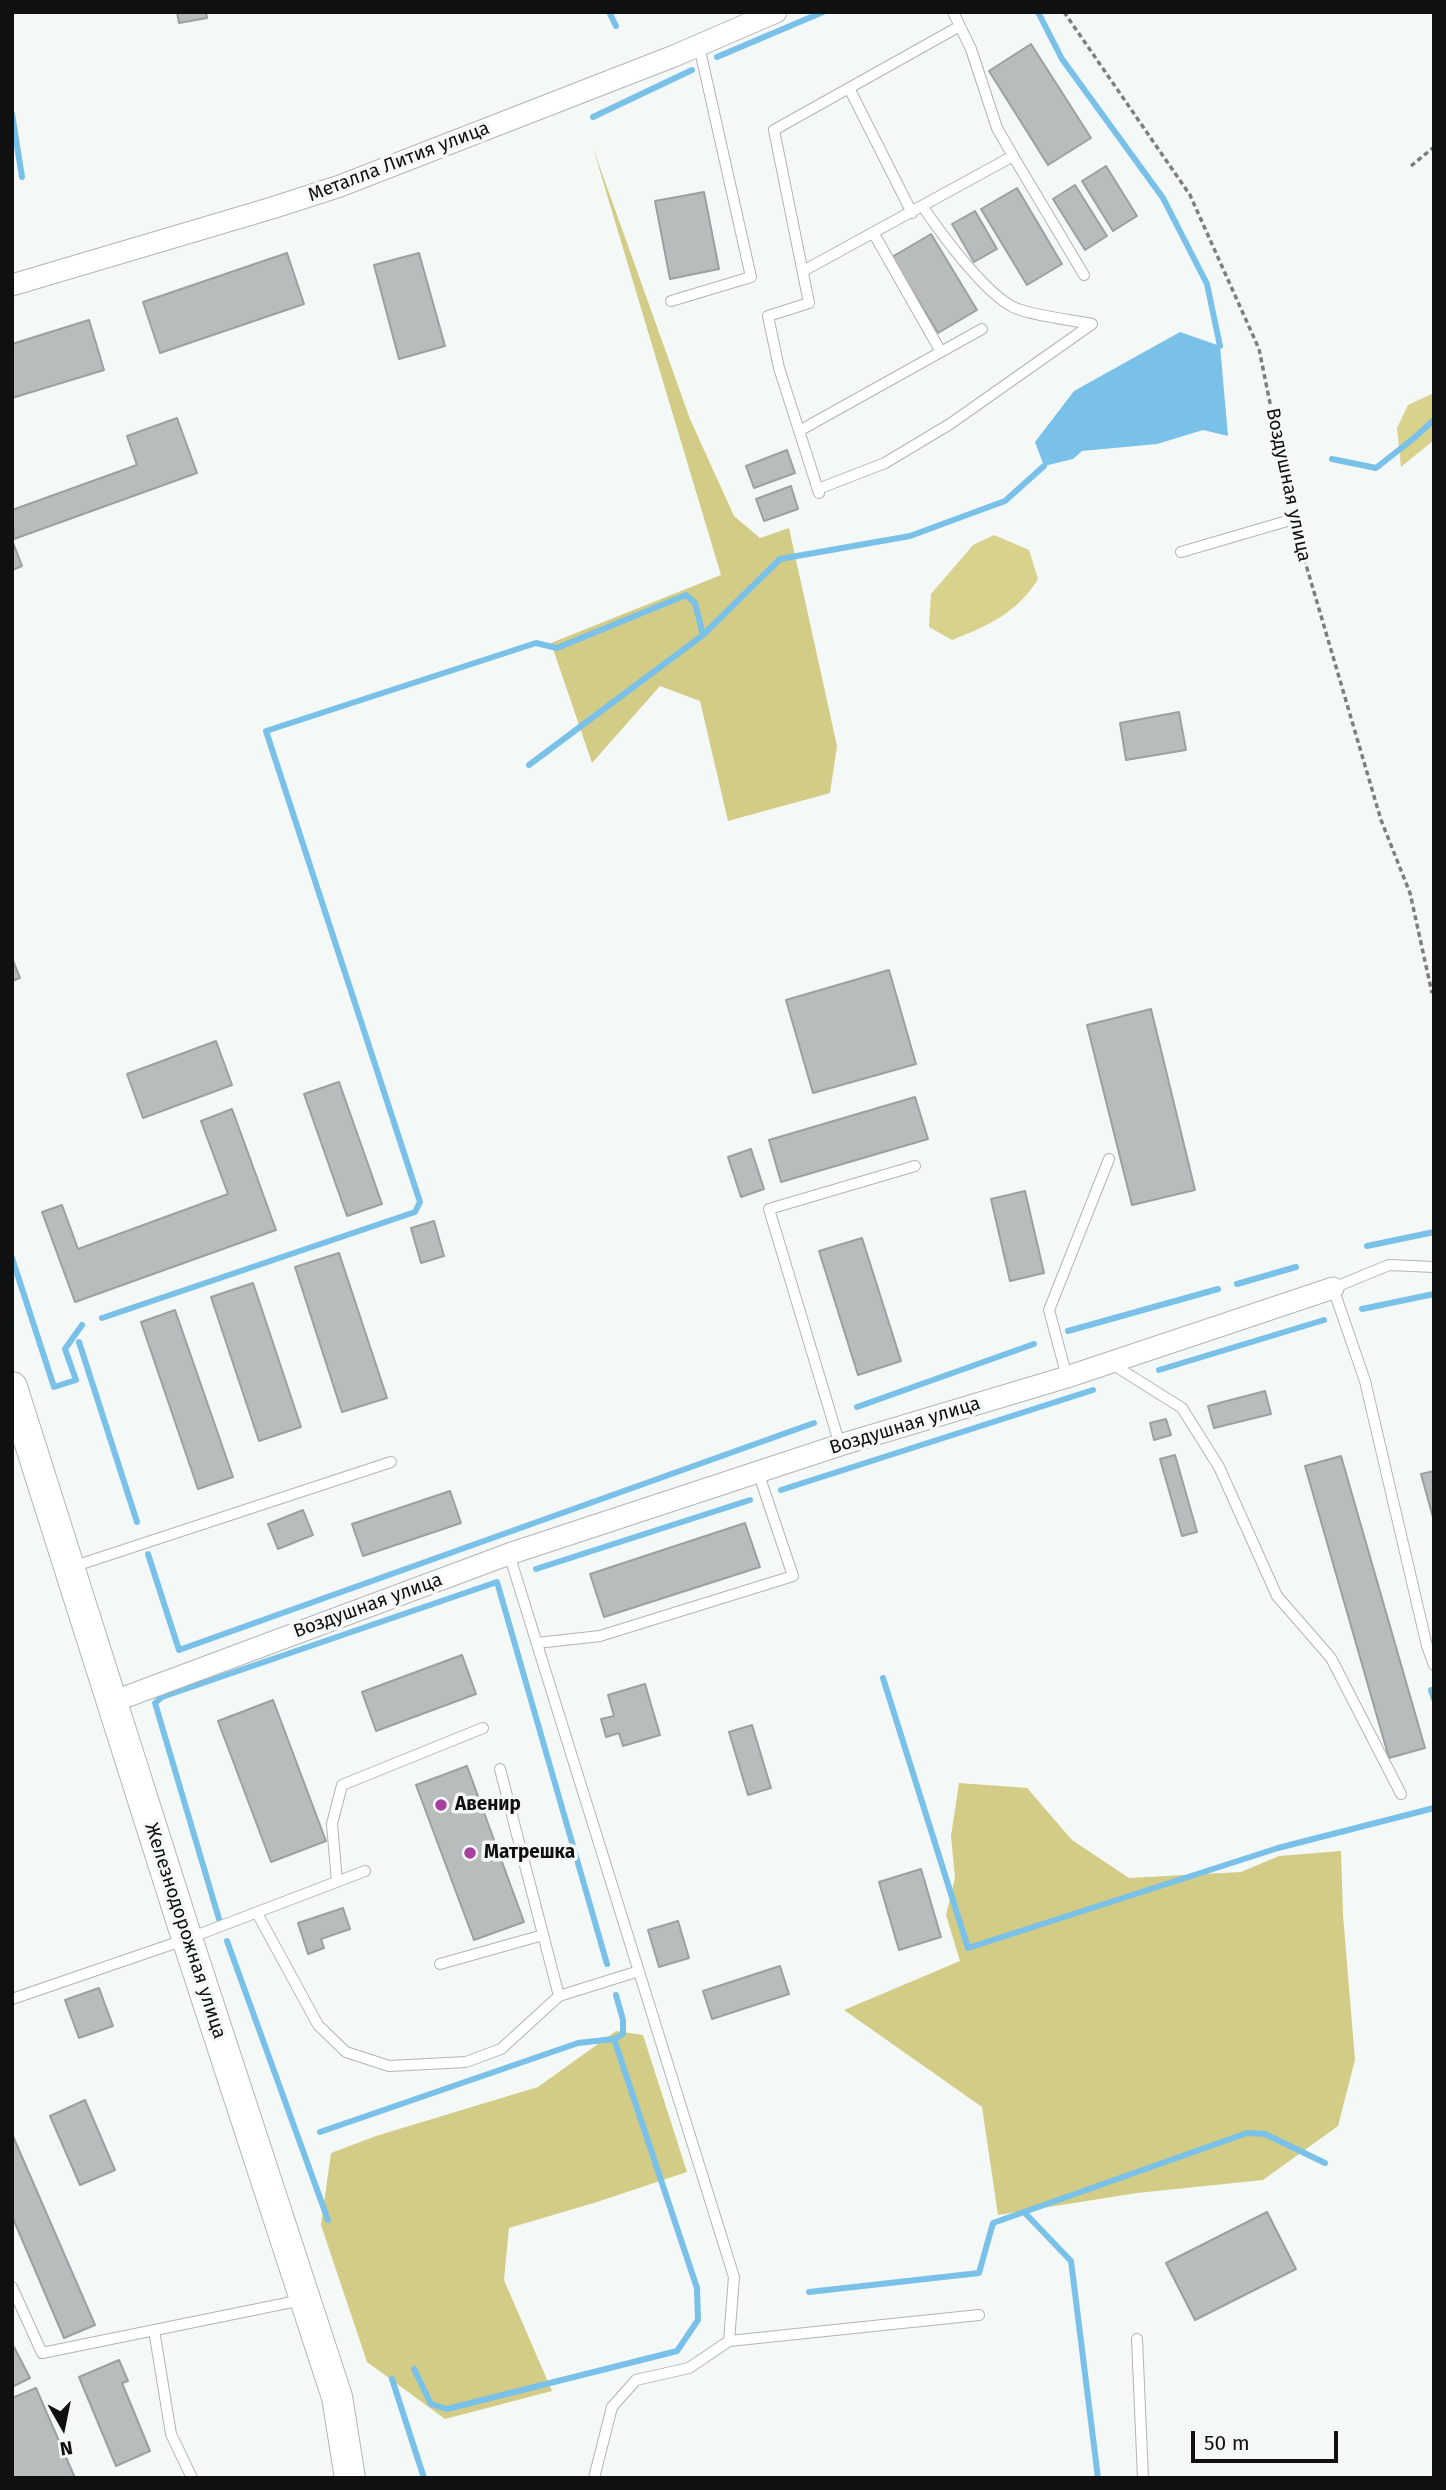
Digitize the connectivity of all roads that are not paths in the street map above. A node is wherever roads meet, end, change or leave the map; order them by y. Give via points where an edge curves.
1 (776, 12) edge
2 (953, 12) edge
3 (960, 26) junction
4 (699, 46) junction
5 (849, 88) junction
6 (1013, 156) junction
7 (923, 207) junction
8 (912, 213) junction
9 (874, 234) junction
10 (803, 271) junction
11 (1084, 275) dead end
12 (12, 285) edge
13 (671, 301) dead end
14 (982, 330) dead end
15 (942, 352) junction
16 (799, 431) junction
17 (1294, 519) road end
18 (1181, 552) dead end
19 (1109, 1159) dead end
20 (915, 1167) dead end
21 (1434, 1267) edge
22 (1333, 1288) junction
23 (1110, 1362) junction
24 (1067, 1377) junction
25 (12, 1387) edge
26 (840, 1445) junction
27 (391, 1462) dead end
28 (758, 1472) junction
29 (509, 1554) junction
30 (70, 1568) junction
31 (537, 1643) junction
32 (1434, 1665) edge
33 (112, 1702) junction
34 (483, 1728) dead end
35 (499, 1769) dead end
36 (1401, 1794) dead end
37 (365, 1871) dead end
38 (337, 1882) junction
39 (257, 1913) junction
40 (543, 1935) junction
41 (187, 1939) junction
42 (440, 1964) dead end
43 (639, 1971) junction
44 (559, 1996) junction
45 (12, 1999) edge
46 (12, 2287) edge
47 (305, 2299) junction
48 (24, 2313) junction
49 (979, 2315) dead end
50 (12, 2318) edge
51 (154, 2330) junction
52 (1137, 2339) dead end
53 (729, 2341) junction
54 (192, 2478) edge
55 (350, 2478) edge
56 (594, 2478) edge
57 (1143, 2478) edge

1 - 4 street, Металла Лития улица
2 - 3 lane
3 - 5 lane
3 - 6 lane via 997,128
4 - 12 street, Металла Лития улица via 340,186
4 - 13 lane via 751,276
5 - 8 lane
5 - 10 lane via 774,130
6 - 7 lane
6 - 11 lane
7 - 8 lane
7 - 16 lane via 997,296 1015,308 1092,324 950,424 885,463 818,491
8 - 9 lane
9 - 10 lane
9 - 15 lane
10 - 16 lane via 809,303 768,316
14 - 15 lane
15 - 16 lane
17 - 18 lane
19 - 24 lane via 1049,1310
20 - 26 lane via 769,1209
21 - 22 lane via 1389,1265
22 - 23 street, Воздушная улица
22 - 32 lane via 1365,1381
23 - 24 street, Воздушная улица
23 - 36 lane via 1182,1408 1219,1466 1277,1596 1331,1658
24 - 26 street, Воздушная улица
25 - 30 main road, Железнодорожная улица
26 - 28 street, Воздушная улица
27 - 30 lane
28 - 29 street, Воздушная улица
28 - 31 lane via 793,1576 600,1636
29 - 31 lane
29 - 33 street, Воздушная улица
30 - 33 main road, Железнодорожная улица
31 - 43 lane
33 - 41 main road, Железнодорожная улица
34 - 38 lane via 342,1785 332,1824
35 - 40 lane
37 - 38 lane
38 - 39 lane
39 - 41 lane
39 - 44 lane via 318,2025 346,2052 390,2066 466,2062 501,2049
40 - 42 lane
40 - 44 lane
41 - 45 lane
41 - 47 main road, Железнодорожная улица
43 - 44 lane
43 - 53 lane via 734,2277
46 - 48 lane
47 - 51 lane
47 - 55 main road, Железнодорожная улица via 337,2397
48 - 50 lane
48 - 51 lane via 42,2353
49 - 53 lane
51 - 54 lane via 171,2434
52 - 57 lane
53 - 56 lane via 689,2368 636,2381 612,2407

